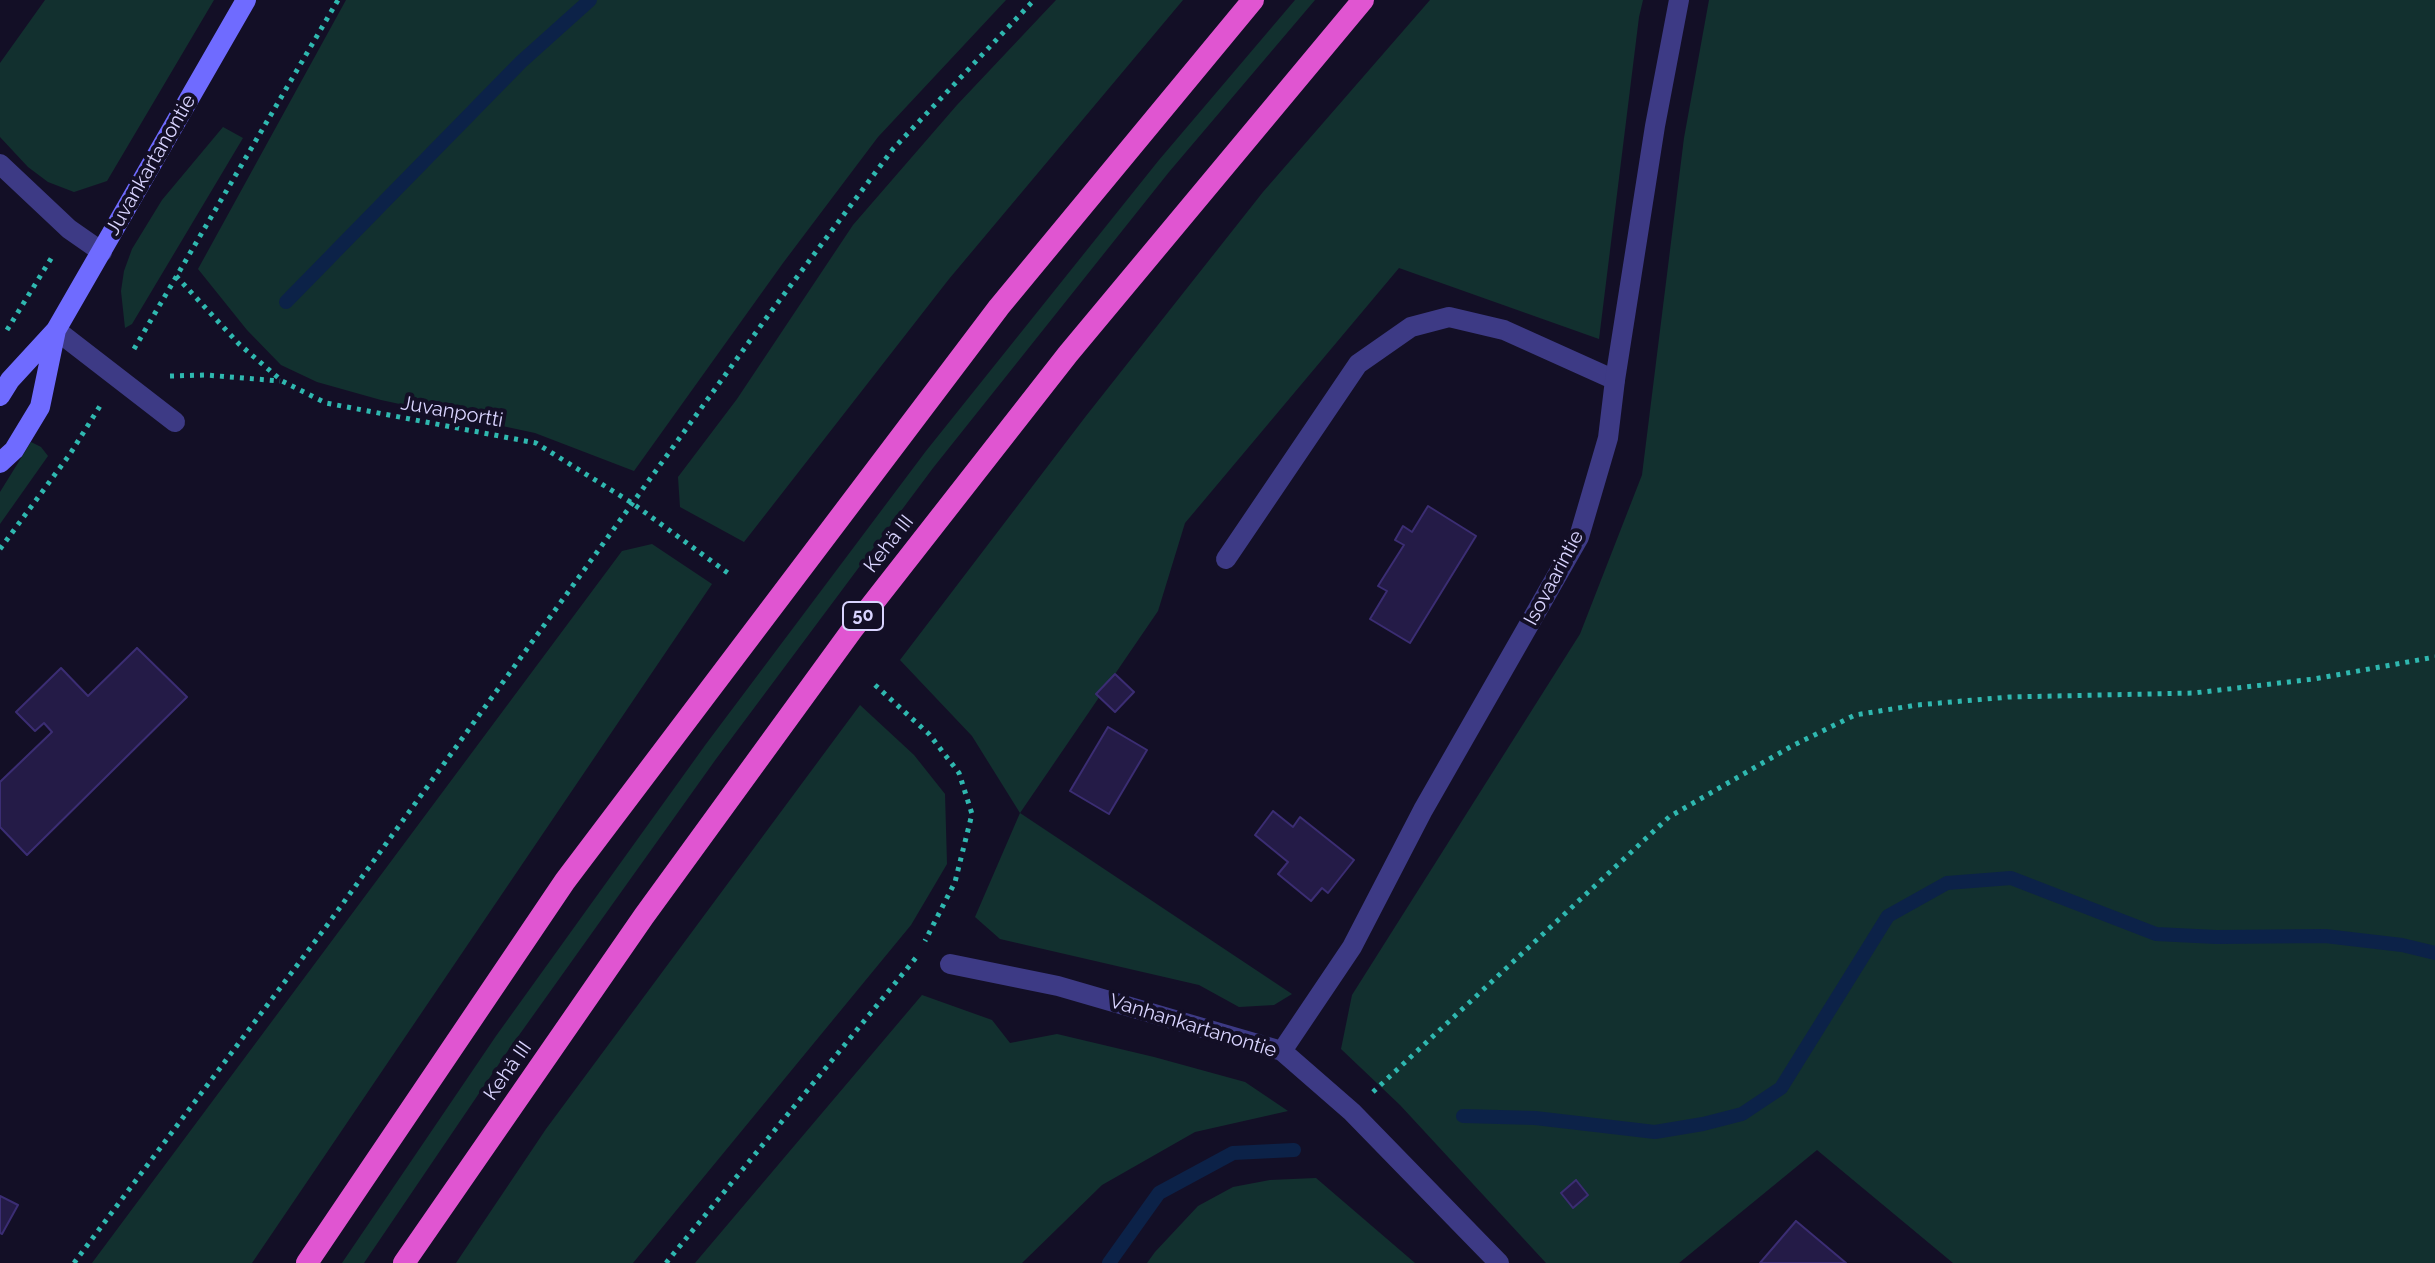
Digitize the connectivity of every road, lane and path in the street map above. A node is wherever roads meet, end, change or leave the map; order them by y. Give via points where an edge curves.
1 (246, 0) edge
2 (338, 0) edge
3 (1034, 0) edge
4 (1253, 0) edge
5 (1363, 0) edge
6 (1679, 0) edge
7 (0, 164) edge
8 (69, 229) junction
9 (102, 252) junction
10 (176, 276) junction
11 (56, 330) junction
12 (0, 342) edge
13 (117, 377) junction
14 (1615, 380) junction
15 (282, 381) junction
16 (0, 396) edge
17 (175, 422) dead end
18 (0, 463) edge
19 (632, 503) junction
20 (0, 549) edge
21 (1226, 559) dead end
22 (732, 576) dead end
23 (2435, 657) edge
24 (875, 685) dead end
25 (950, 964) dead end
26 (1282, 1051) junction
27 (1352, 1112) junction
28 (74, 1263) edge
29 (307, 1263) edge
30 (404, 1263) edge
31 (666, 1263) edge
32 (1499, 1263) edge

1 - 9 main road, Juvankartanontie
2 - 10 path
3 - 19 path via 893,149
4 - 29 highway via 999,307 565,881
5 - 30 highway, Kehä III / 50 via 1068,354 852,630 644,916
6 - 14 street, Isovaarintie
7 - 8 street
8 - 9 street
8 - 12 path
9 - 11 main road, Juvankartanontie
10 - 13 path
10 - 15 path, Juvanportti
11 - 13 street
11 - 16 main road, Juvankartanontie
11 - 18 main road, Juvankartanontie via 40,407
13 - 15 path via 206,375
13 - 17 street
13 - 20 path via 70,454
14 - 21 street via 1504,330 1449,317 1411,327 1358,364
14 - 26 street, Isovaarintie via 1608,438 1579,537 1423,810 1352,947
15 - 19 path, Juvanportti via 326,403 536,443
19 - 22 path, Juvanportti
19 - 28 path via 328,924
23 - 27 path via 2194,693 2009,697 1855,715 1669,817
24 - 31 path via 929,734 959,773 972,814 955,882 918,955
25 - 26 street, Vanhankartanontie via 1058,986
26 - 27 street, Vanhankartanontie
27 - 32 street, Vanhankartanontie

